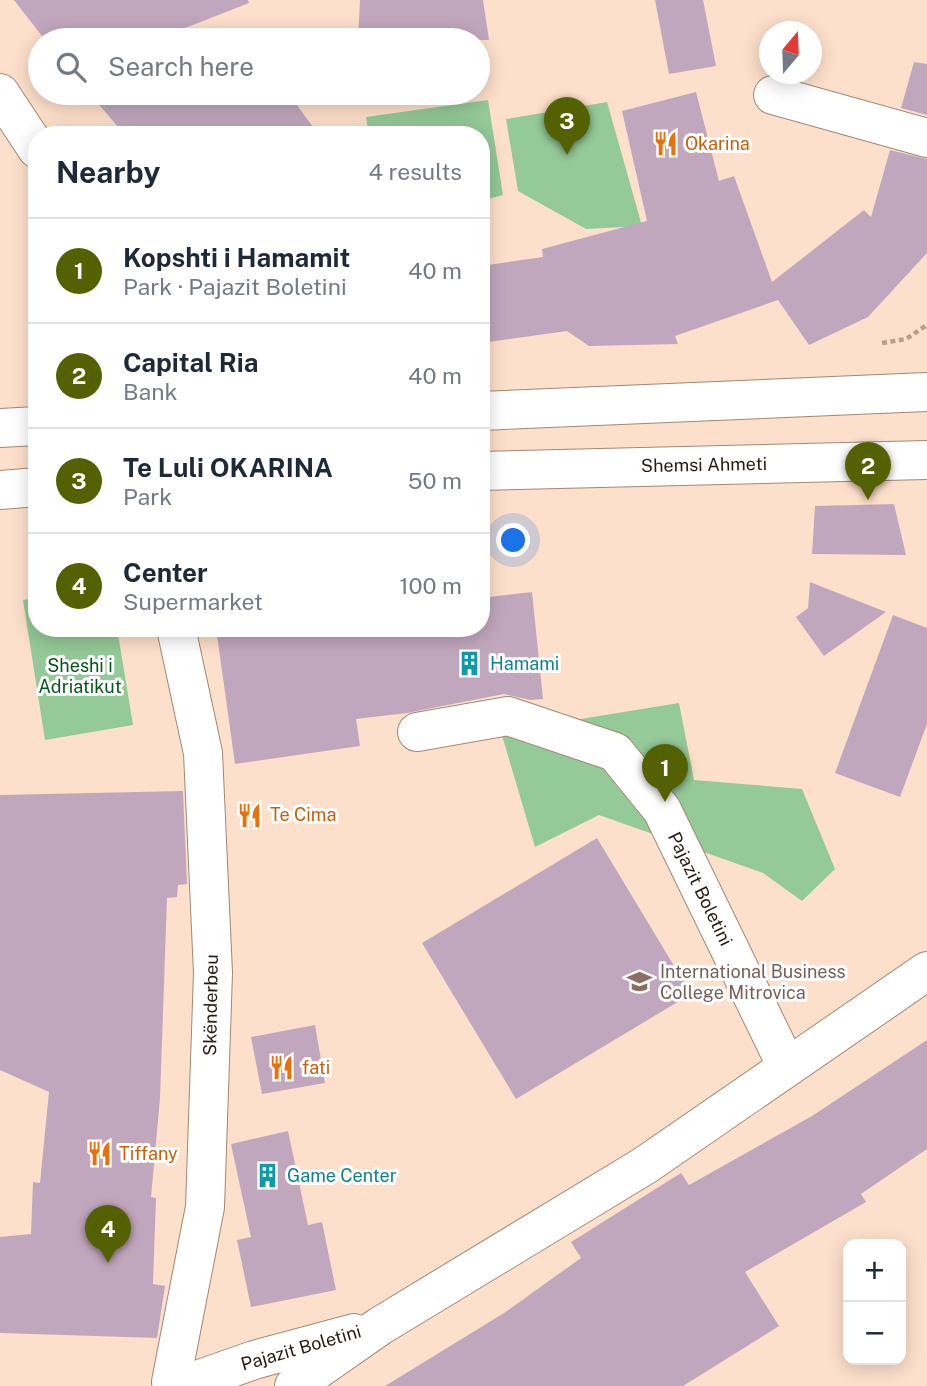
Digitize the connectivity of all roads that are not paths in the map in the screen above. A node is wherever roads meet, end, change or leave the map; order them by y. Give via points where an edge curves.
1 (0, 93) edge
2 (773, 95) dead end
3 (28, 135) edge
4 (927, 138) edge
5 (927, 392) edge
6 (490, 407) edge
7 (28, 426) edge
8 (0, 428) edge
9 (927, 460) edge
10 (490, 471) edge
11 (28, 488) edge
12 (0, 490) edge
13 (178, 637) edge
14 (417, 732) dead end
15 (927, 971) edge
16 (787, 1068) junction
17 (380, 1326) junction
18 (173, 1385) edge
19 (294, 1386) edge

1 - 3 street
2 - 4 street
5 - 6 street
7 - 8 street
9 - 10 street, Shemsi Ahmeti
11 - 12 street
13 - 18 street, Skënderbeu via 203,753 213,973 205,1206
14 - 16 street, Pajazit Boletini via 508,716 615,752 662,810
15 - 16 street, Pajazit Boletini
16 - 17 street, Pajazit Boletini via 644,1167
17 - 18 street, Pajazit Boletini
17 - 19 street, Pajazit Boletini

